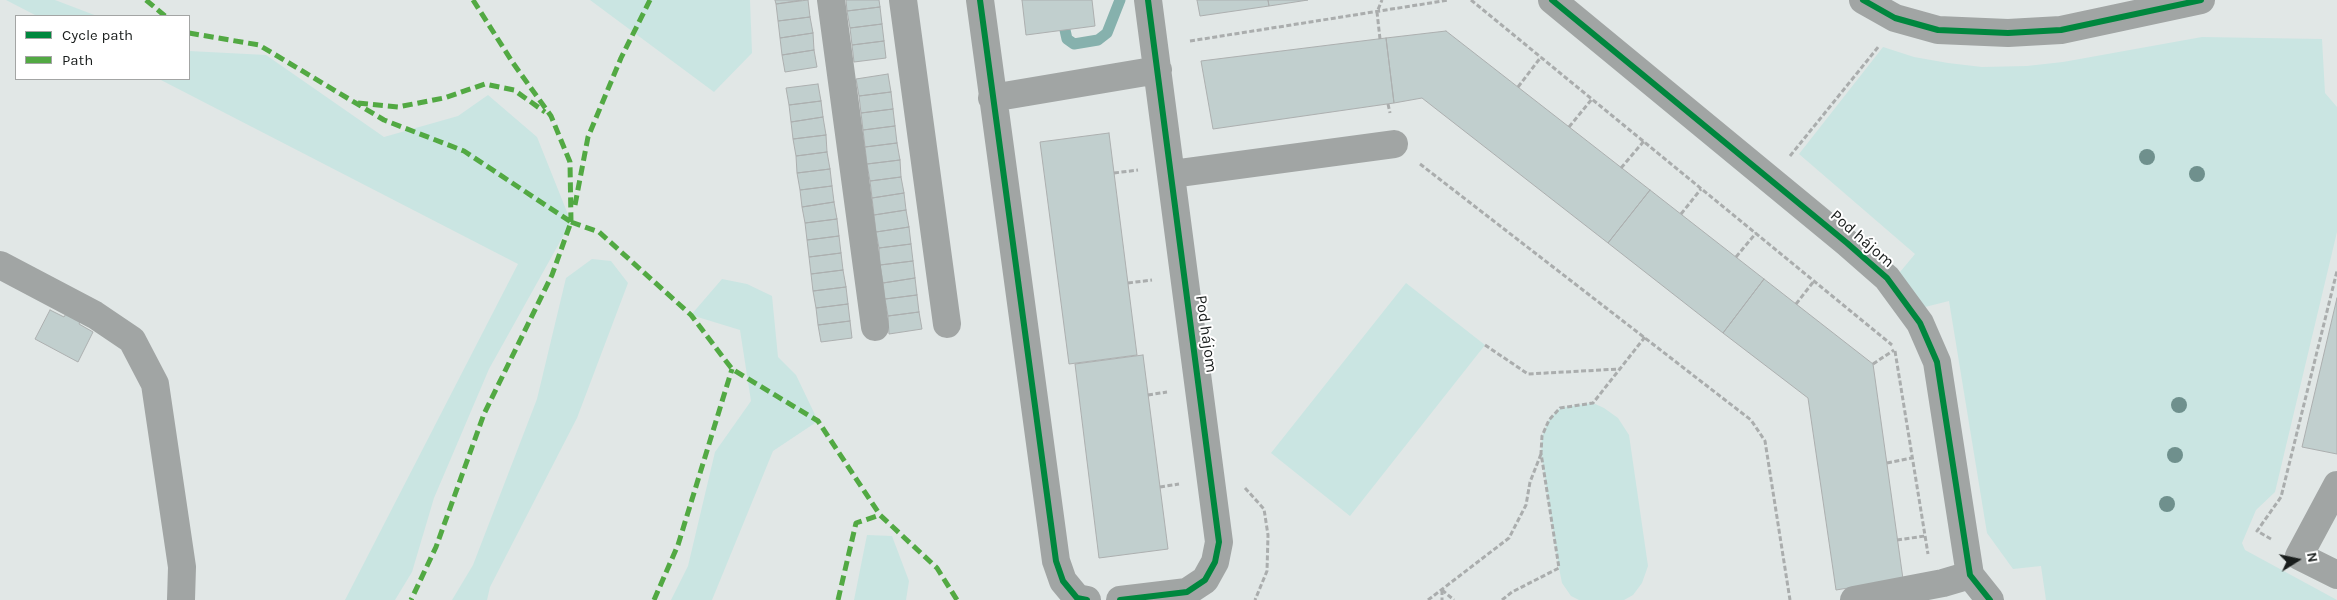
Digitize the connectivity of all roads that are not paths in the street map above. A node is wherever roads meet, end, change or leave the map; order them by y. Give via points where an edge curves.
1 (831, 0) edge
2 (903, 0) edge
3 (980, 0) edge
4 (1148, 0) edge
5 (1552, 0) edge
6 (1863, 0) edge
7 (2200, 0) edge
8 (1158, 70) junction
9 (992, 98) junction
10 (1394, 144) road end
11 (1172, 174) junction
12 (0, 264) edge
13 (947, 324) dead end
14 (876, 327) dead end
15 (2337, 485) edge
16 (1970, 575) junction
17 (2337, 575) edge
18 (181, 600) edge
19 (1087, 600) edge
20 (1120, 600) edge
21 (1854, 600) edge
22 (1990, 600) edge

1 - 14 street
2 - 13 street
3 - 9 street
4 - 8 street, Pod hájom
5 - 16 street, Pod hájom via 1887,278 1920,323 1937,362
6 - 7 street via 1895,18 1938,30 2008,33 2061,30
8 - 9 street
8 - 11 street, Pod hájom
9 - 19 street via 1056,561 1063,581 1077,598
10 - 11 street
11 - 20 street, Pod hájom via 1219,542 1215,562 1205,580 1187,592
12 - 18 street via 132,340 155,384 182,567
15 - 17 street via 2299,556
16 - 21 street
16 - 22 street, Pod hájom

